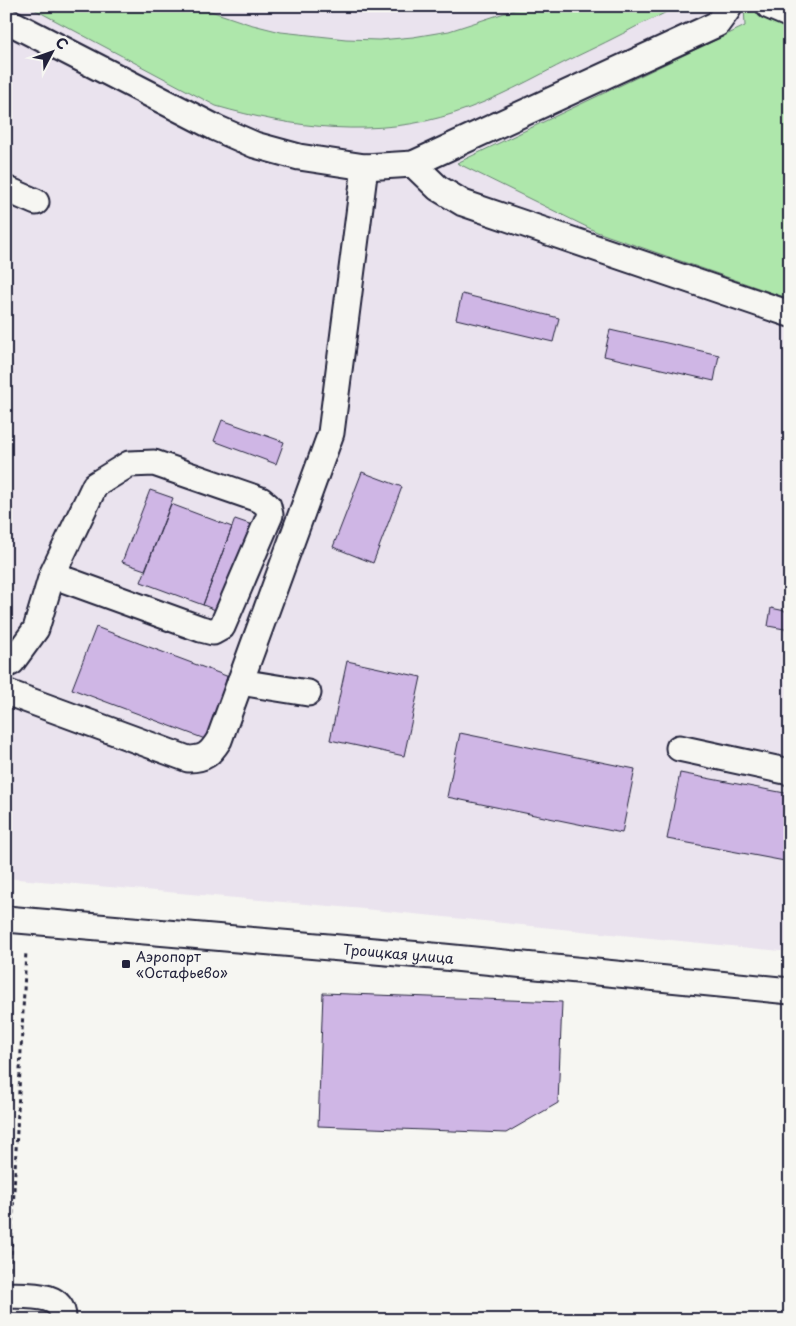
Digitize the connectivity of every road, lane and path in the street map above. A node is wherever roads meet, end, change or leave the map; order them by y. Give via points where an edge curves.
1 (728, 6) edge
2 (769, 6) edge
3 (790, 15) edge
4 (6, 20) edge
5 (413, 164) junction
6 (365, 167) junction
7 (6, 189) edge
8 (36, 202) dead end
9 (790, 314) edge
10 (52, 575) junction
11 (6, 665) edge
12 (240, 682) junction
13 (6, 692) edge
14 (308, 693) dead end
15 (679, 748) dead end
16 (790, 772) edge
17 (6, 919) edge
18 (26, 951) dead end
19 (790, 991) edge
20 (8, 1295) edge
21 (63, 1320) edge

1 - 5 street via 717,24
2 - 3 street
4 - 6 street via 255,145 299,157
5 - 6 street
5 - 9 street via 438,188 463,203
6 - 12 street via 330,433
7 - 8 street
10 - 10 street via 213,632 222,627 270,515 268,506 261,500 154,463 129,464 95,485
10 - 11 street via 36,629 12,662
12 - 13 street via 219,740 212,752 199,759 188,759
12 - 14 street
15 - 16 street
17 - 19 street, Троицкая улица
18 - 20 path
20 - 21 street via 50,1298 61,1308

